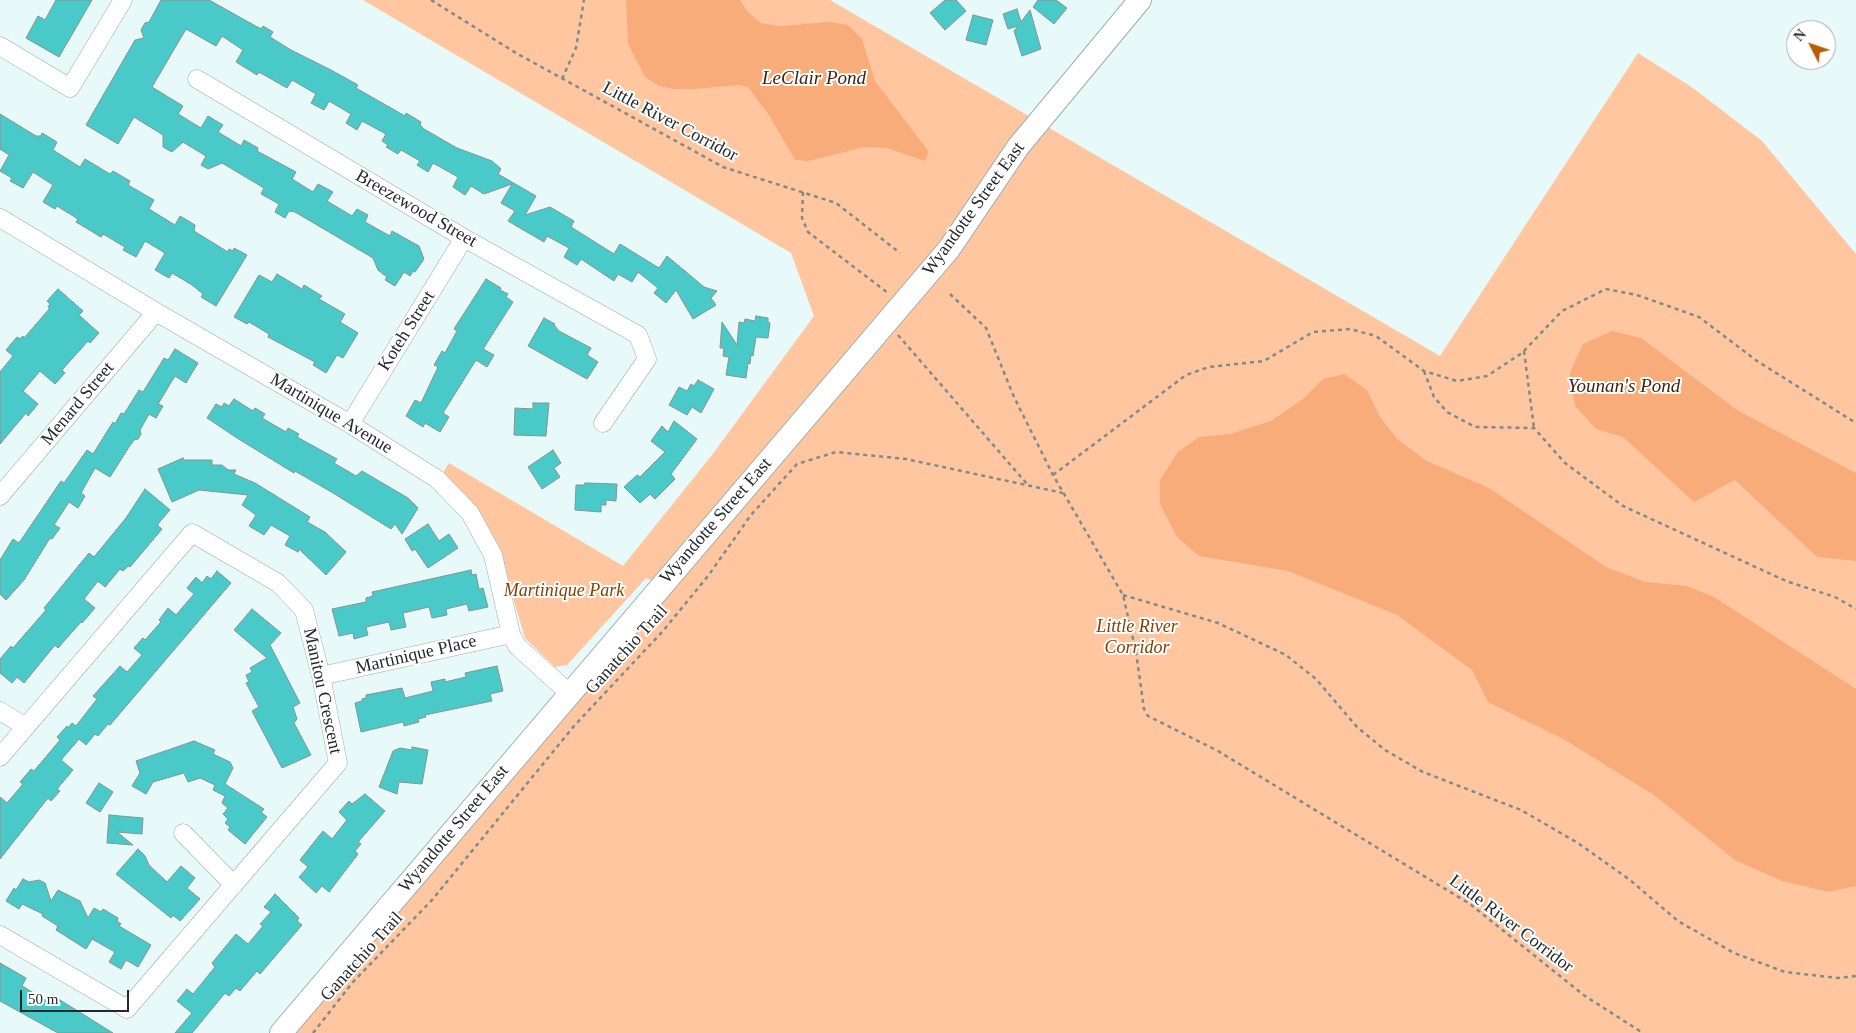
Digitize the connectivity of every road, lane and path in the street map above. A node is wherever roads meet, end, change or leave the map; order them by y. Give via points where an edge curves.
1 (123, 0) edge
2 (430, 0) edge
3 (584, 0) edge
4 (1140, 0) edge
5 (0, 46) edge
6 (197, 79) dead end
7 (562, 79) junction
8 (803, 192) junction
9 (0, 218) edge
10 (464, 238) junction
11 (900, 253) dead end
12 (888, 293) dead end
13 (950, 294) dead end
14 (156, 312) junction
15 (895, 332) dead end
16 (1524, 351) junction
17 (1424, 371) junction
18 (603, 423) dead end
19 (1856, 423) edge
20 (350, 424) junction
21 (1534, 428) junction
22 (1053, 475) junction
23 (1028, 486) junction
24 (1063, 493) junction
25 (0, 496) edge
26 (1123, 595) junction
27 (1856, 609) edge
28 (511, 634) junction
29 (321, 676) junction
30 (569, 693) junction
31 (0, 711) edge
32 (26, 726) junction
33 (0, 757) edge
34 (183, 833) dead end
35 (234, 885) junction
36 (0, 935) edge
37 (1856, 976) edge
38 (281, 1033) edge
39 (313, 1033) edge
40 (1643, 1033) edge

1 - 5 street via 70,88
2 - 7 path, Little River Corridor
3 - 7 path via 576,48
4 - 30 street, Wyandotte Street East via 1018,147 949,248
6 - 10 street, Breezewood Street
7 - 8 path, Little River Corridor via 723,167
8 - 11 path, Little River Corridor via 836,202
8 - 12 path via 802,218 808,232
9 - 14 street, Martinique Avenue
10 - 18 street, Breezewood Street via 638,335 647,359
10 - 20 street, Koteh Street
13 - 22 path, Little River Corridor via 986,328 1014,397
14 - 20 street, Martinique Avenue
14 - 25 street, Menard Street
15 - 23 path
16 - 17 path via 1487,376 1457,382
16 - 19 path via 1562,311 1606,290 1638,295 1699,317 1758,361
16 - 21 path
17 - 21 path via 1434,397 1447,412 1475,427
17 - 22 path via 1376,336 1350,329 1314,332 1264,361 1209,367 1186,375
20 - 28 street, Martinique Avenue via 437,479 470,513 493,555
21 - 27 path via 1565,463 1623,506 1786,582 1835,598
22 - 24 path, Little River Corridor
23 - 24 path, Ganatchio Trail
23 - 39 path, Ganatchio Trail via 906,460 836,452 797,464 751,515 708,576 663,631 574,726 432,900 353,982
24 - 26 path, Little River Corridor
26 - 37 path via 1218,623 1286,655 1316,679 1357,727 1385,750 1422,772 1520,810 1578,843 1630,880 1678,921 1734,953 1785,972 1838,978
26 - 40 path, Little River Corridor via 1144,709 1148,716 1218,751 1470,904 1585,996
28 - 29 street, Martinique Place
28 - 30 street, Martinique Avenue via 517,646
29 - 32 street, Manitou Crescent via 304,610 278,583 192,533
29 - 35 street, Manitou Crescent via 338,763
30 - 38 street, Wyandotte Street East
31 - 32 street
32 - 33 street, Manitou Crescent
34 - 35 street
35 - 36 street, Manitou Crescent via 127,1009

